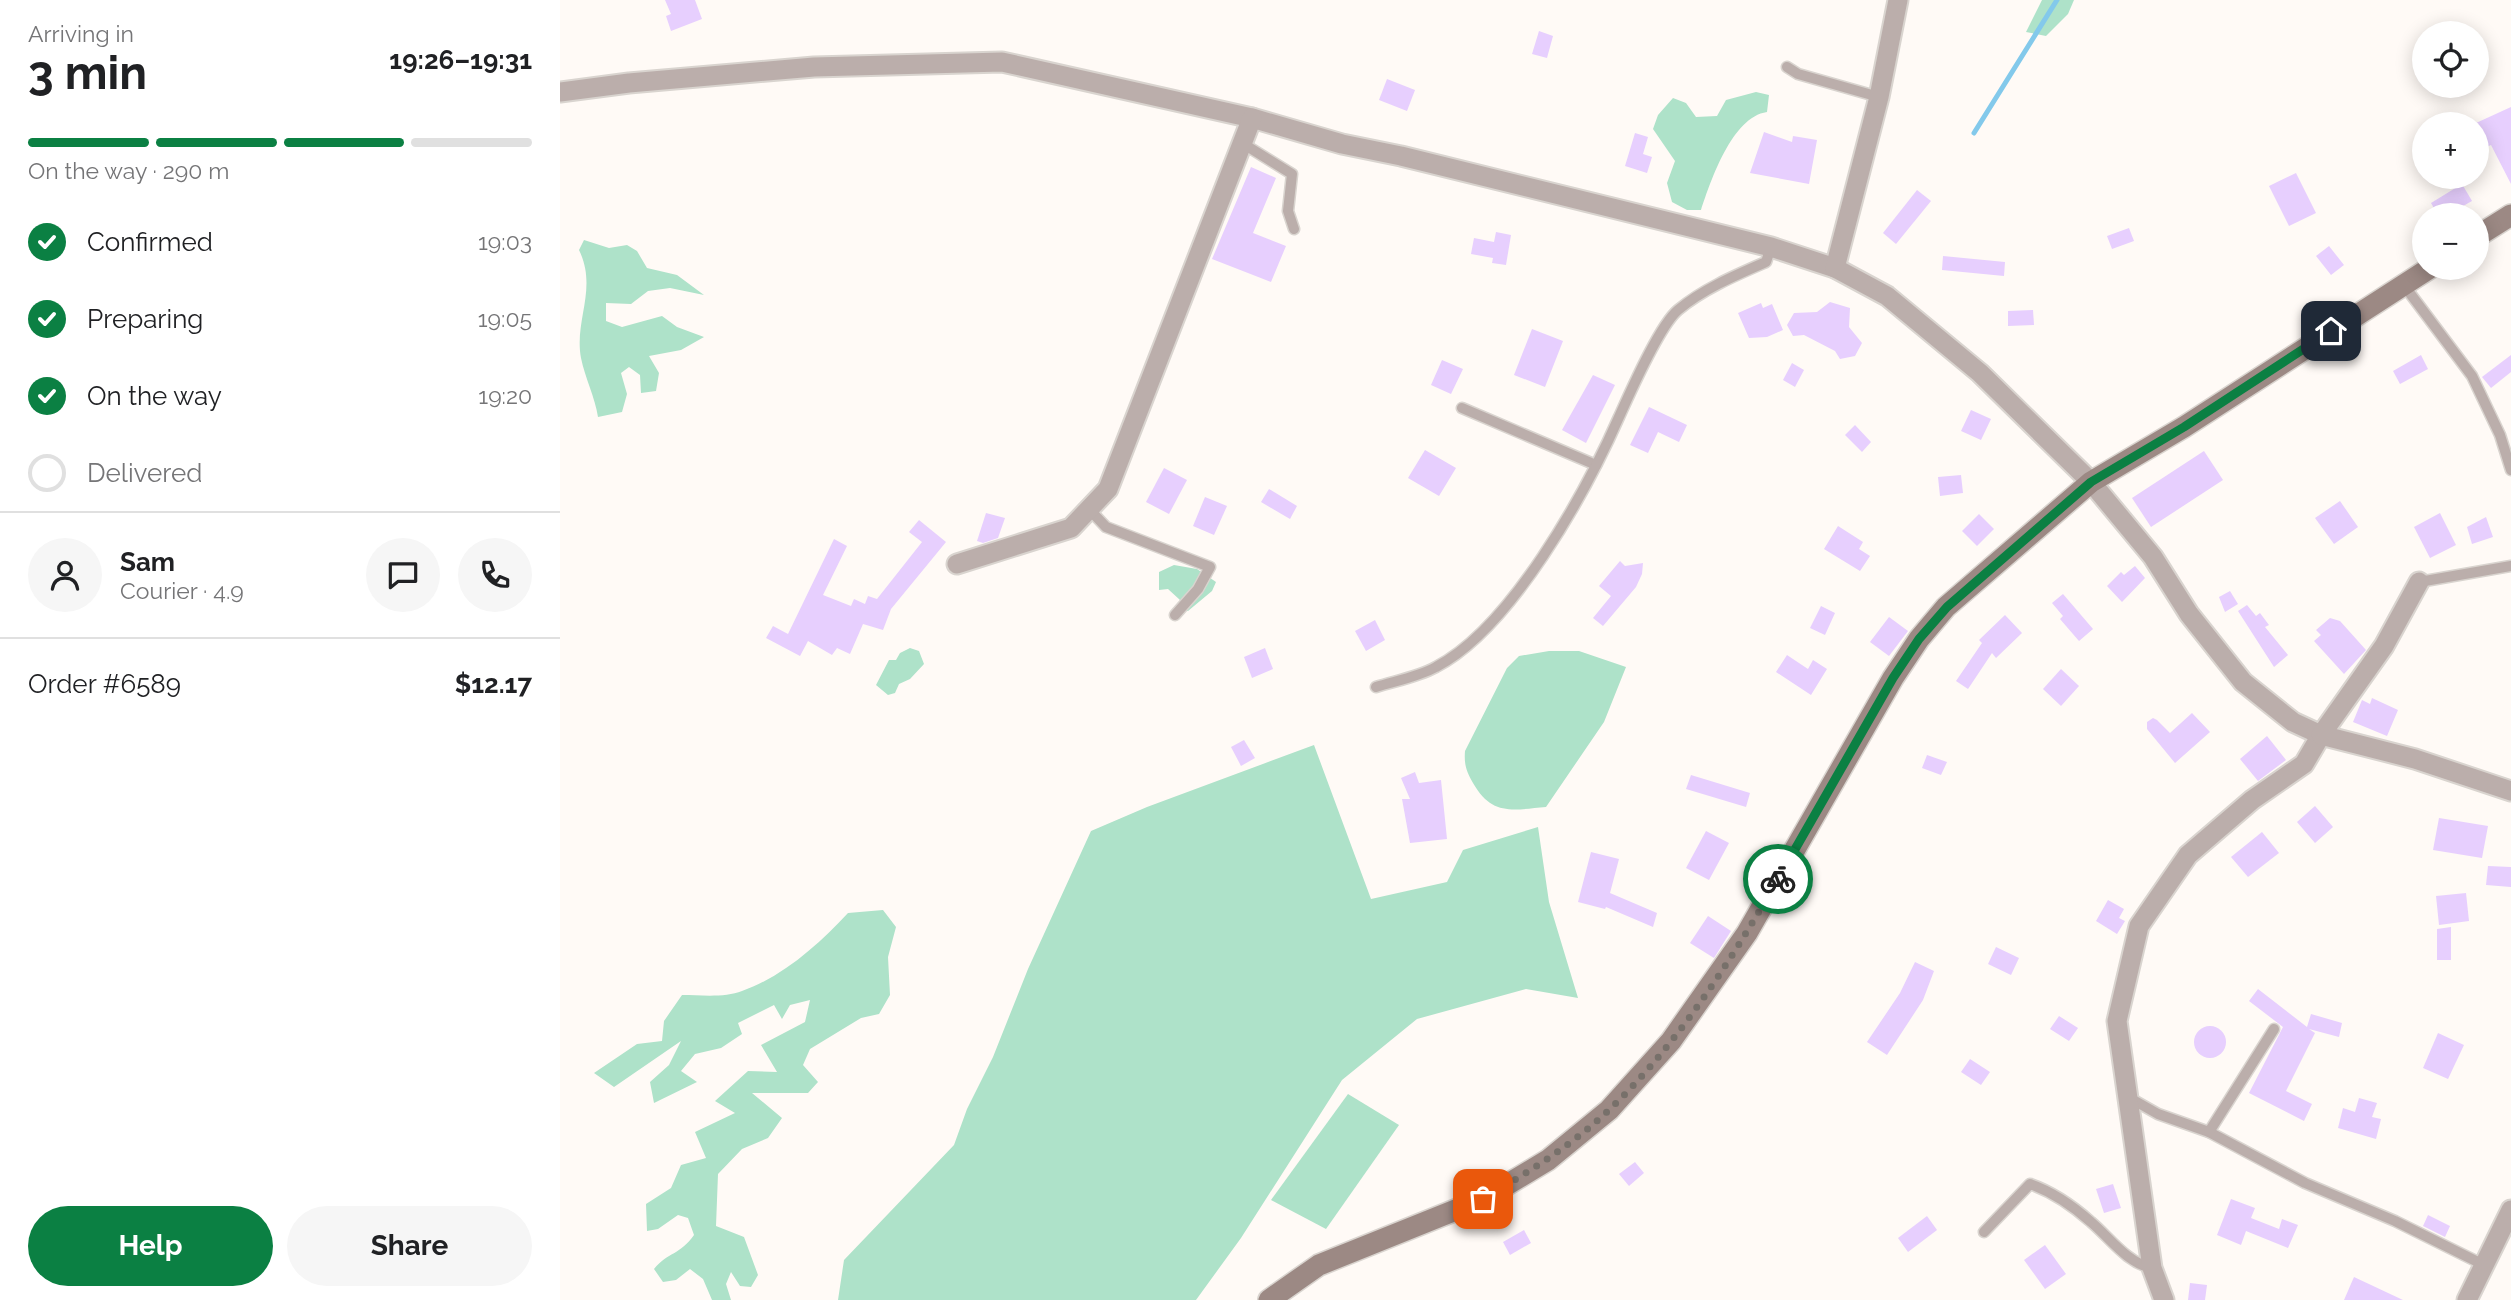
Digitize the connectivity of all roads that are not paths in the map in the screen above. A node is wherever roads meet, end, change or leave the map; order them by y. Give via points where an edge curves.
1 (1898, 0) edge
2 (1787, 67) dead end
3 (560, 92) edge
4 (1879, 97) junction
5 (1252, 118) junction
6 (1242, 143) junction
7 (2511, 215) edge
8 (1294, 229) dead end
9 (2489, 229) edge
10 (1771, 247) junction
11 (1835, 268) junction
12 (2412, 278) edge
13 (2402, 284) junction
14 (1462, 408) dead end
15 (1596, 465) junction
16 (2511, 470) edge
17 (2091, 482) junction
18 (1089, 509) junction
19 (957, 564) dead end
20 (2511, 566) edge
21 (2419, 582) joint
22 (1175, 615) dead end
23 (1376, 687) dead end
24 (2321, 735) junction
25 (2511, 791) edge
26 (2274, 1029) dead end
27 (2128, 1097) junction
28 (2209, 1132) junction
29 (2510, 1213) edge
30 (1984, 1232) dead end
31 (2484, 1265) junction
32 (2152, 1268) junction
33 (1269, 1300) edge
34 (2164, 1300) edge
35 (2467, 1300) edge

1 - 4 street
2 - 4 lane
3 - 5 street via 814,67 1002,62
4 - 11 street
5 - 6 street
5 - 10 street via 1342,144
6 - 8 lane via 1292,174 1288,211
6 - 18 street via 1108,489
7 - 9 main road
10 - 11 street
10 - 15 lane via 1766,262 1720,282 1676,312 1639,374
11 - 17 street via 1886,296 1980,373
12 - 13 main road
13 - 16 lane via 2472,376
13 - 17 main road via 2184,427
14 - 15 lane
15 - 23 lane via 1522,584 1469,646 1435,668
17 - 24 street via 2153,557 2189,614 2243,682 2293,722
17 - 33 main road via 1996,561 1919,639 1747,933 1671,1041 1609,1110 1548,1160 1483,1199 1319,1265
18 - 19 street via 1071,528
18 - 22 lane via 1106,527 1210,567
20 - 21 lane
21 - 24 street via 2384,646
24 - 25 street via 2415,759
24 - 27 street via 2304,764 2252,800 2188,856 2139,926 2117,1021
26 - 28 lane
27 - 28 lane via 2158,1114
27 - 32 street
28 - 31 lane via 2305,1183
29 - 31 street
30 - 32 lane via 2030,1184 2050,1191 2138,1265
31 - 35 street
32 - 34 street

